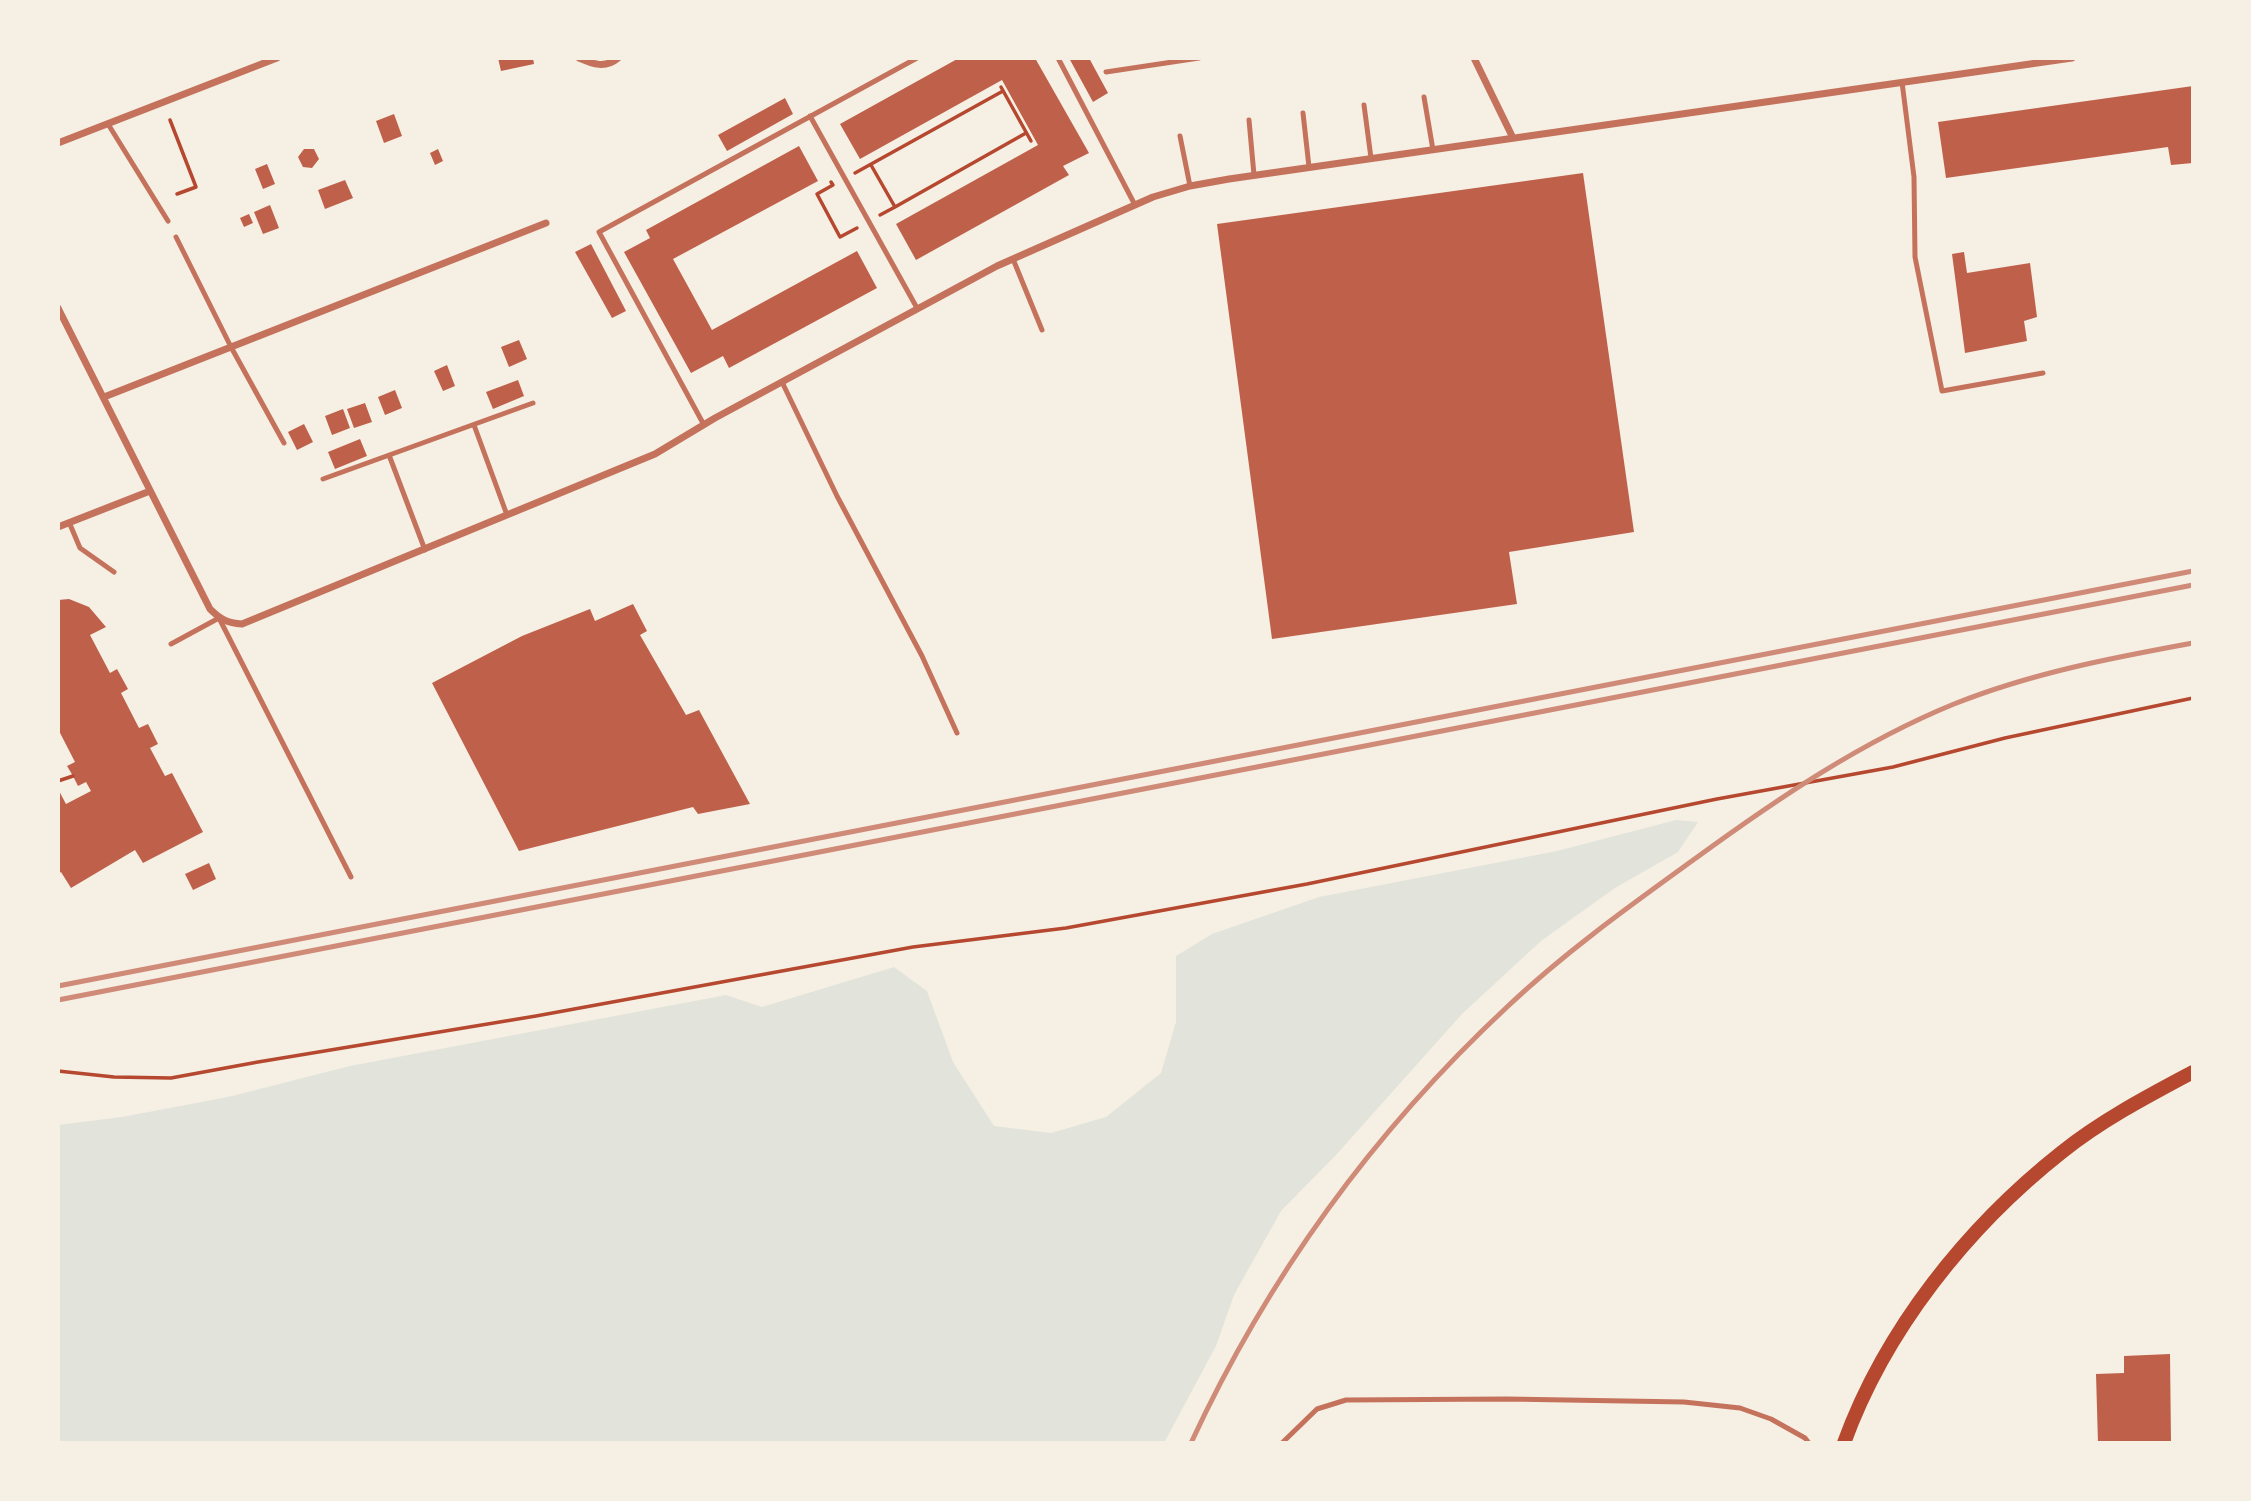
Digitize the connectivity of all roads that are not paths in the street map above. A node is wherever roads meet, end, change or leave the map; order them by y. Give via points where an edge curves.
1 (277, 58) edge
2 (579, 58) edge
3 (618, 58) edge
4 (917, 58) edge
5 (1058, 58) edge
6 (1199, 58) edge
7 (1474, 58) edge
8 (2072, 58) edge
9 (1106, 72) dead end
10 (1902, 82) junction
11 (1424, 97) dead end
12 (1364, 105) dead end
13 (1303, 113) dead end
14 (810, 116) junction
15 (1249, 120) dead end
16 (108, 124) junction
17 (1180, 136) dead end
18 (1513, 138) junction
19 (58, 143) edge
20 (1433, 150) junction
21 (1371, 158) junction
22 (1310, 167) junction
23 (1254, 175) junction
24 (1190, 186) junction
25 (1135, 205) junction
26 (168, 221) dead end
27 (546, 223) dead end
28 (176, 237) dead end
29 (1013, 259) junction
30 (58, 308) edge
31 (917, 309) junction
32 (1042, 330) dead end
33 (231, 346) junction
34 (2043, 373) dead end
35 (782, 382) junction
36 (104, 397) junction
37 (533, 403) dead end
38 (474, 425) junction
39 (704, 425) junction
40 (284, 443) dead end
41 (389, 455) junction
42 (323, 479) dead end
43 (150, 491) junction
44 (508, 515) junction
45 (69, 523) junction
46 (58, 527) edge
47 (425, 550) junction
48 (114, 572) dead end
49 (219, 618) junction
50 (171, 644) dead end
51 (957, 733) dead end
52 (351, 877) dead end
53 (2193, 1072) edge
54 (1282, 1443) edge
55 (1810, 1443) edge
56 (1844, 1443) edge

1 - 16 street
2 - 3 street via 596,66
4 - 14 lane
5 - 25 lane
6 - 9 lane
7 - 18 street
8 - 10 street
10 - 18 street
10 - 34 lane via 1914,177 1915,257 1942,391
11 - 20 lane
12 - 21 lane
13 - 22 lane
14 - 31 lane
14 - 39 lane via 598,232
15 - 23 lane
16 - 19 street
16 - 26 lane
17 - 24 lane
18 - 20 street
20 - 21 street
21 - 22 street
22 - 23 street
23 - 24 street
24 - 25 street
25 - 29 street
27 - 33 street
28 - 33 lane
29 - 31 street
29 - 32 lane
30 - 36 street
31 - 35 street
33 - 36 street
33 - 40 lane
35 - 39 street
35 - 51 lane
36 - 43 street
37 - 38 lane
38 - 41 lane
38 - 44 lane
39 - 44 street via 655,454
41 - 42 lane
41 - 47 lane
43 - 45 street
43 - 49 street
44 - 47 street
45 - 46 street
45 - 48 lane via 80,548
47 - 49 street via 251,622 230,623
49 - 50 lane
49 - 52 lane
53 - 56 main road via 2126,1107 2062,1152 2004,1203 1943,1270 1894,1340 1857,1408
54 - 55 lane via 1317,1409 1346,1399 1507,1399 1684,1402 1740,1408 1771,1419

